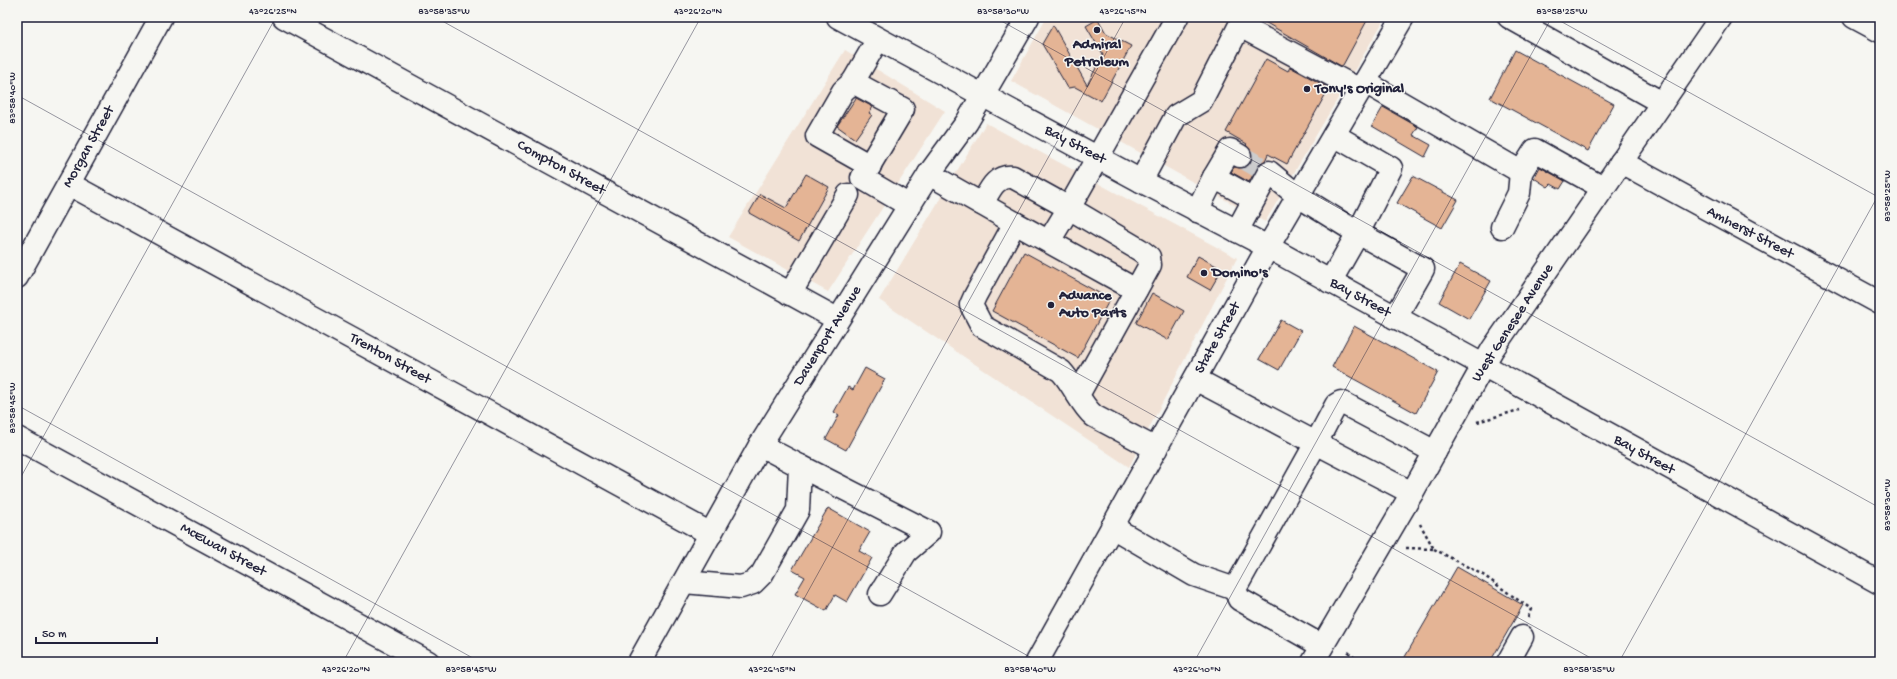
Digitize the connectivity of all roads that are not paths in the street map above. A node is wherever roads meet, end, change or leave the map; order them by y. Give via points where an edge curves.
1 (161, 17) edge
2 (284, 17) edge
3 (838, 17) edge
4 (1028, 17) edge
5 (1177, 17) edge
6 (1403, 17) edge
7 (1509, 17) edge
8 (1721, 17) edge
9 (1854, 17) edge
10 (1242, 21) edge
11 (1880, 31) edge
12 (878, 39) junction
13 (853, 82) junction
14 (1362, 86) junction
15 (983, 97) junction
16 (1662, 103) junction
17 (1334, 135) junction
18 (1235, 153) dead end
19 (1097, 157) junction
20 (1621, 162) junction
21 (870, 166) junction
22 (1521, 172) junction
23 (929, 174) junction
24 (1214, 177) junction
25 (1141, 181) junction
26 (69, 184) junction
27 (1603, 188) junction
28 (848, 195) dead end
29 (1298, 196) junction
30 (1254, 200) junction
31 (982, 204) junction
32 (910, 206) junction
33 (1069, 208) junction
34 (1197, 211) junction
35 (1015, 223) junction
36 (1502, 227) dead end
37 (1237, 231) junction
38 (1358, 233) junction
39 (1049, 241) junction
40 (1268, 247) junction
41 (17, 277) edge
42 (1330, 282) junction
43 (1136, 290) junction
44 (790, 294) junction
45 (1880, 303) edge
46 (1395, 318) junction
47 (837, 319) junction
48 (1483, 367) junction
49 (1195, 379) junction
50 (1078, 395) junction
51 (17, 438) edge
52 (1316, 443) junction
53 (760, 445) junction
54 (1156, 449) junction
55 (1435, 452) junction
56 (800, 466) junction
57 (1412, 493) junction
58 (1112, 527) junction
59 (711, 534) junction
60 (684, 582) junction
61 (1880, 583) edge
62 (1235, 589) junction
63 (880, 594) dead end
64 (1522, 637) road end
65 (1318, 654) edge
66 (428, 662) edge
67 (640, 662) edge
68 (1037, 662) edge
69 (1508, 662) edge

1 - 26 street, Morgan Street
2 - 44 street, Compton Street
3 - 12 street, Bay Street
4 - 15 street, Davenport Avenue
5 - 19 street
6 - 14 street, State Street
7 - 16 street
8 - 16 street, West Genesee Avenue
9 - 11 street
10 - 14 street
10 - 25 street via 1201,101 1176,116
12 - 13 street
12 - 15 street, Bay Street
13 - 21 street via 903,109
13 - 21 street via 843,91 817,136
14 - 17 street, State Street
14 - 22 street
15 - 19 street, Bay Street
15 - 23 street, Davenport Avenue
16 - 20 street, West Genesee Avenue
17 - 29 street, State Street
17 - 38 street via 1391,168
18 - 24 street
19 - 25 street, Bay Street
19 - 33 street
20 - 27 street, West Genesee Avenue
20 - 45 street, Amherst Street
21 - 32 street via 862,178
22 - 27 street via 1535,150
22 - 36 street via 1519,193
23 - 31 street
23 - 32 street, Davenport Avenue
24 - 30 street
24 - 34 street
25 - 34 street, Bay Street
26 - 41 street, Morgan Street
26 - 59 street, Trenton Street
27 - 48 street, West Genesee Avenue
28 - 44 street
29 - 30 street via 1265,170
29 - 38 street
29 - 40 street, State Street
30 - 37 street
31 - 33 street via 997,180 1005,176 1012,177
31 - 35 street
32 - 47 street, Davenport Avenue
33 - 39 street
33 - 43 street via 1149,257 1150,265
34 - 37 street, Bay Street
35 - 39 street
35 - 50 street via 971,305 982,326 1050,364 1067,378
37 - 40 street, Bay Street
38 - 42 street
38 - 46 street via 1422,269
39 - 43 street
40 - 42 street, Bay Street
40 - 49 street, State Street
42 - 46 street, Bay Street
43 - 50 street
44 - 47 street, Compton Street
46 - 48 street, Bay Street
47 - 53 street, Davenport Avenue
48 - 55 street, West Genesee Avenue
48 - 61 street, Bay Street
49 - 52 street
49 - 54 street, State Street
50 - 54 street via 1094,416
51 - 66 street, McEwan Street
52 - 55 street via 1336,405 1341,402
52 - 57 street
52 - 62 street
53 - 56 street
53 - 59 street, Davenport Avenue
54 - 58 street, State Street
55 - 57 street, West Genesee Avenue
56 - 60 street via 798,510 762,574 753,583 742,587
56 - 63 street via 929,532 906,552
57 - 65 street, West Genesee Avenue
58 - 62 street via 1194,575
58 - 68 street, State Street
59 - 60 street, Davenport Avenue
60 - 67 street, Davenport Avenue
62 - 65 street via 1239,599
64 - 69 street

